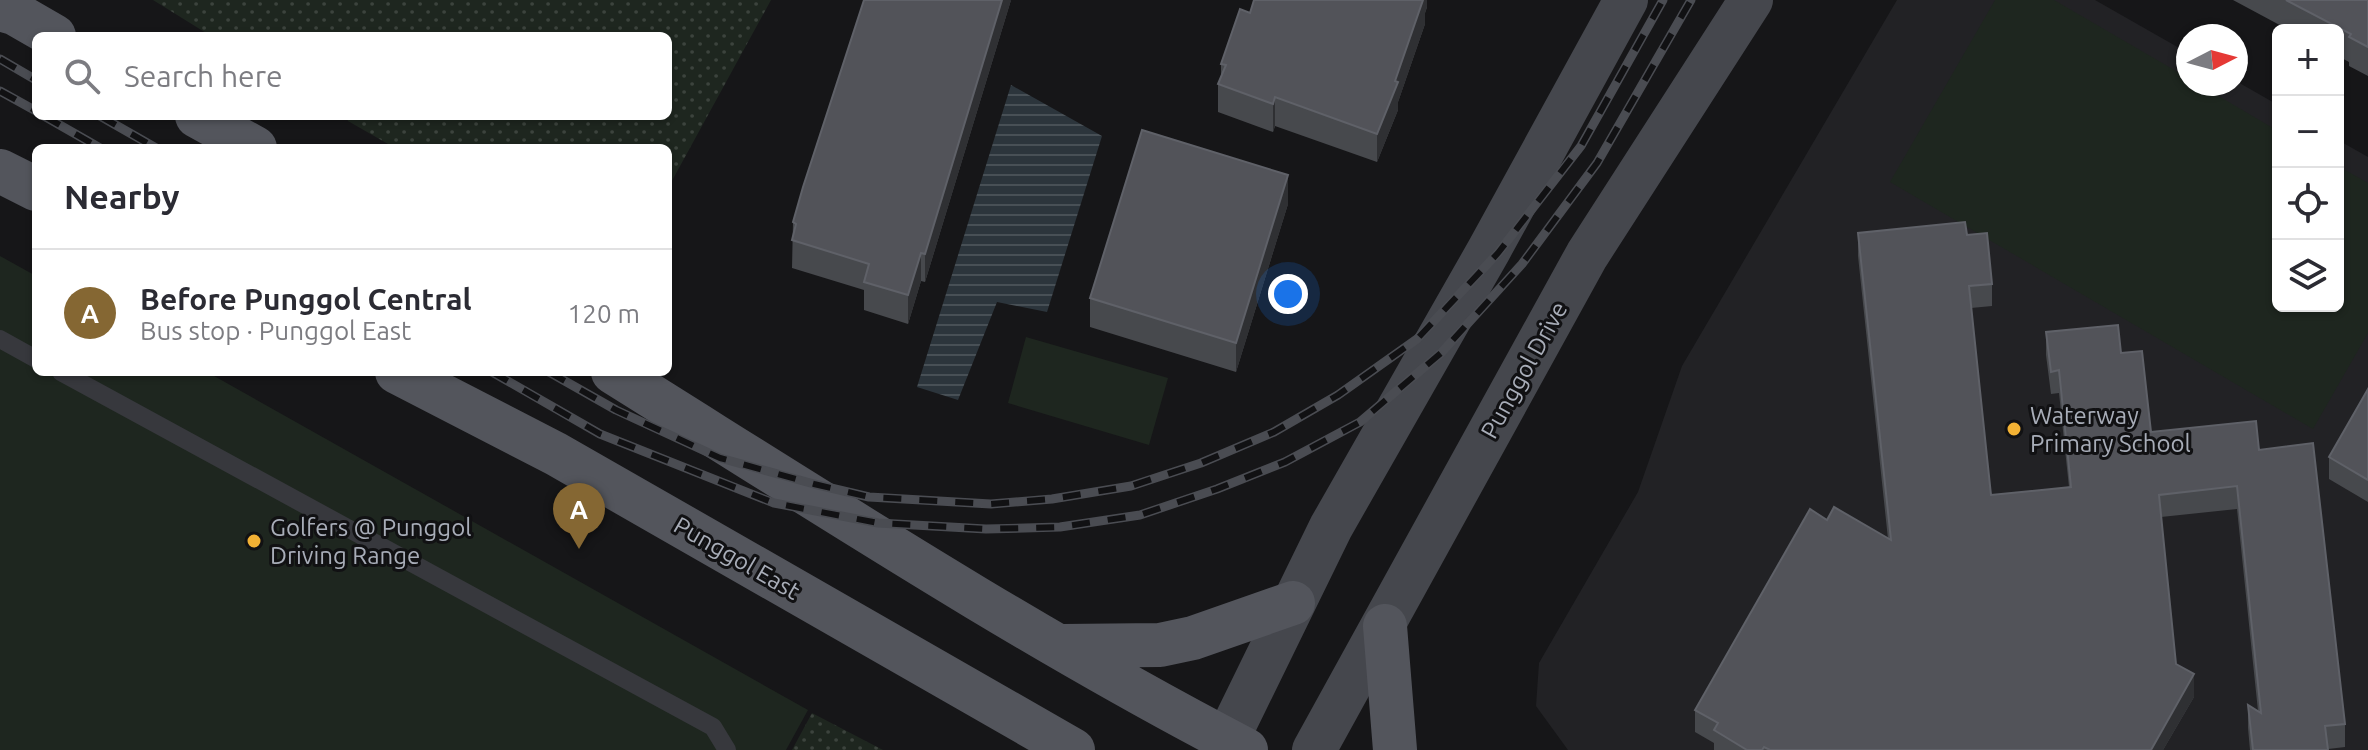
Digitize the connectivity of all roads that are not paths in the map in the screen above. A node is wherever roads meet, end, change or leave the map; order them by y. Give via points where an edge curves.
1 (1626, 0) edge
2 (1751, 0) edge
3 (0, 9) edge
4 (47, 32) edge
5 (204, 120) edge
6 (248, 144) edge
7 (0, 171) edge
8 (32, 187) edge
9 (0, 339) edge
10 (32, 357) edge
11 (68, 376) edge
12 (405, 376) edge
13 (619, 376) edge
14 (1293, 603) junction
15 (1385, 626) junction
16 (1061, 647) junction
17 (1023, 733) edge
18 (1231, 747) edge
19 (727, 750) edge
20 (1073, 750) edge
21 (1314, 750) edge
22 (1395, 750) edge

1 - 14 street
2 - 15 street, Punggol Drive via 1587,255
3 - 4 main road
5 - 6 main road
7 - 8 main road
9 - 10 lane
11 - 19 lane via 713,727
12 - 17 main road, Punggol East via 556,454
13 - 16 main road
14 - 16 main road via 1160,645
14 - 18 street
15 - 21 street, Punggol Drive
15 - 22 main road
16 - 18 main road
17 - 20 main road, Punggol East

